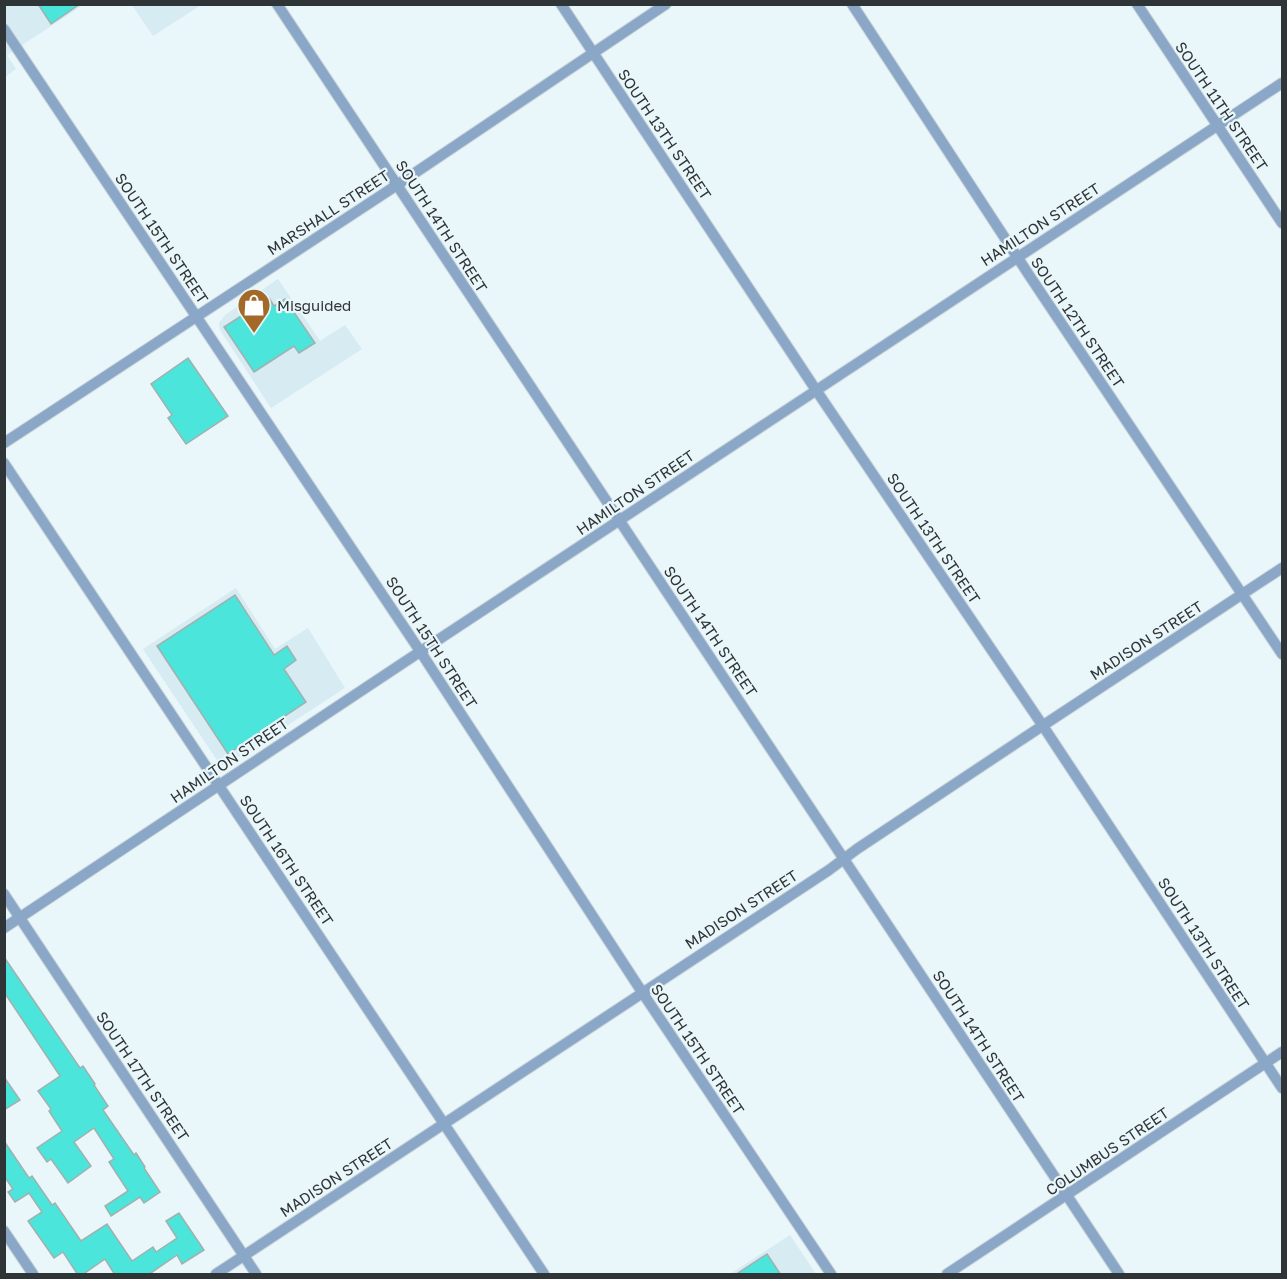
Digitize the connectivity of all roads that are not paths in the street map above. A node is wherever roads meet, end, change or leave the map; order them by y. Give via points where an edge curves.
1 (277, 4) edge
2 (561, 4) edge
3 (666, 4) edge
4 (852, 4) edge
5 (1137, 4) edge
6 (4, 29) edge
7 (593, 53) junction
8 (1282, 83) edge
9 (1217, 126) junction
10 (397, 185) junction
11 (1282, 223) edge
12 (1017, 257) junction
13 (197, 317) junction
14 (816, 390) junction
15 (4, 443) edge
16 (4, 463) edge
17 (619, 521) junction
18 (1282, 568) edge
19 (1243, 594) junction
20 (420, 651) junction
21 (1282, 654) edge
22 (1043, 726) junction
23 (219, 785) junction
24 (844, 858) junction
25 (4, 894) edge
26 (20, 918) junction
27 (4, 928) edge
28 (642, 992) junction
29 (1282, 1052) edge
30 (1266, 1063) junction
31 (1282, 1088) edge
32 (445, 1124) junction
33 (1066, 1196) junction
34 (4, 1231) edge
35 (244, 1256) junction
36 (33, 1275) edge
37 (216, 1275) edge
38 (256, 1275) edge
39 (544, 1275) edge
40 (831, 1275) edge
41 (947, 1275) edge
42 (1119, 1275) edge

1 - 10 street, SOUTH 14TH STREET
2 - 7 street, SOUTH 13TH STREET
3 - 7 street, MARSHALL STREET
4 - 12 street, SOUTH 12TH STREET
5 - 9 street, SOUTH 11TH STREET
6 - 13 street, SOUTH 15TH STREET
7 - 10 street, MARSHALL STREET
7 - 14 street, SOUTH 13TH STREET
8 - 9 street, HAMILTON STREET
9 - 11 street, SOUTH 11TH STREET
9 - 12 street, HAMILTON STREET
10 - 13 street, MARSHALL STREET
10 - 17 street, SOUTH 14TH STREET
12 - 14 street, HAMILTON STREET
12 - 19 street, SOUTH 12TH STREET
13 - 15 street, MARSHALL STREET
13 - 20 street, SOUTH 15TH STREET
14 - 17 street, HAMILTON STREET
14 - 22 street, SOUTH 13TH STREET
16 - 23 street, SOUTH 16TH STREET
17 - 20 street, HAMILTON STREET
17 - 24 street, SOUTH 14TH STREET
18 - 19 street, MADISON STREET
19 - 21 street, SOUTH 12TH STREET
19 - 22 street, MADISON STREET
20 - 23 street, HAMILTON STREET
20 - 28 street, SOUTH 15TH STREET
22 - 24 street, MADISON STREET
22 - 30 street, SOUTH 13TH STREET
23 - 26 street, HAMILTON STREET
23 - 32 street, SOUTH 16TH STREET
24 - 28 street, MADISON STREET
24 - 33 street, SOUTH 14TH STREET
25 - 26 street, SOUTH 17TH STREET
26 - 27 street, HAMILTON STREET
26 - 35 street, SOUTH 17TH STREET
28 - 32 street, MADISON STREET
28 - 40 street, SOUTH 15TH STREET
29 - 30 street, COLUMBUS STREET
30 - 31 street, SOUTH 13TH STREET
30 - 33 street, COLUMBUS STREET
32 - 35 street, MADISON STREET
32 - 39 street, SOUTH 16TH STREET
33 - 41 street, COLUMBUS STREET
33 - 42 street, SOUTH 14TH STREET
34 - 36 street
35 - 37 street, MADISON STREET
35 - 38 street, SOUTH 17TH STREET

